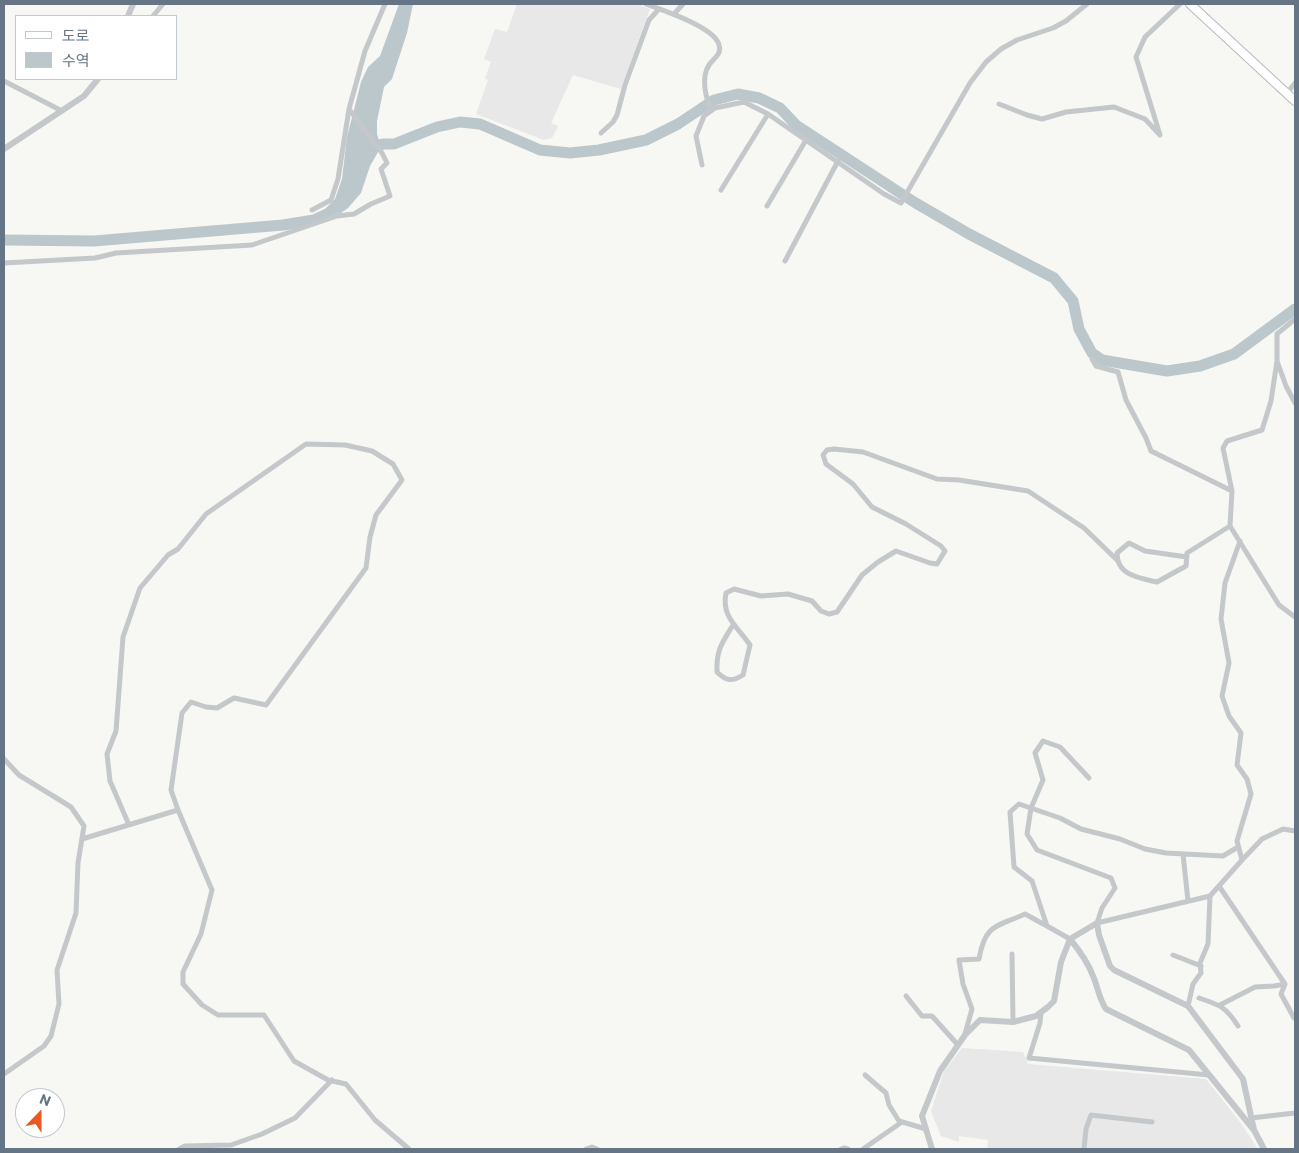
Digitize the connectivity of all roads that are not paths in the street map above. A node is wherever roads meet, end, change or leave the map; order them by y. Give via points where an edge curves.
1 (162, 4) edge
2 (385, 4) edge
3 (646, 4) edge
4 (683, 4) edge
5 (1087, 4) edge
6 (1180, 4) edge
7 (1190, 4) edge
8 (659, 9) junction
9 (674, 14) junction
10 (154, 15) edge
11 (97, 80) edge
12 (4, 81) edge
13 (1295, 83) edge
14 (1288, 93) junction
15 (1295, 101) edge
16 (999, 104) dead end
17 (712, 109) junction
18 (62, 111) junction
19 (350, 112) junction
20 (768, 114) junction
21 (601, 133) dead end
22 (806, 140) junction
23 (4, 149) edge
24 (838, 161) junction
25 (702, 165) dead end
26 (721, 190) dead end
27 (767, 206) dead end
28 (312, 210) dead end
29 (785, 261) dead end
30 (4, 263) edge
31 (1295, 319) edge
32 (1092, 359) dead end
33 (1277, 361) junction
34 (1295, 404) edge
35 (1232, 491) junction
36 (1230, 526) junction
37 (1240, 542) junction
38 (1187, 558) junction
39 (1117, 560) junction
40 (1295, 617) edge
41 (733, 624) junction
42 (4, 759) edge
43 (1090, 778) dead end
44 (1031, 808) junction
45 (178, 810) junction
46 (129, 825) junction
47 (1295, 831) edge
48 (82, 839) junction
49 (1238, 847) junction
50 (1183, 854) junction
51 (1242, 860) junction
52 (1219, 886) junction
53 (1210, 896) junction
54 (1188, 901) junction
55 (1097, 923) junction
56 (1047, 926) junction
57 (1070, 939) junction
58 (1012, 954) dead end
59 (1173, 955) dead end
60 (1201, 966) junction
61 (1285, 984) junction
62 (906, 996) dead end
63 (1199, 998) dead end
64 (1220, 1005) junction
65 (1188, 1006) junction
66 (1041, 1011) junction
67 (1294, 1018) dead end
68 (1013, 1022) junction
69 (1238, 1026) dead end
70 (965, 1035) junction
71 (958, 1045) junction
72 (4, 1074) edge
73 (865, 1075) dead end
74 (1209, 1075) junction
75 (332, 1080) junction
76 (1295, 1113) edge
77 (1252, 1118) junction
78 (902, 1122) junction
79 (1152, 1122) dead end
80 (926, 1129) junction
81 (1254, 1130) junction
82 (178, 1149) edge
83 (409, 1149) edge
84 (586, 1149) edge
85 (597, 1149) edge
86 (841, 1149) edge
87 (848, 1149) edge
88 (863, 1149) edge
89 (932, 1149) edge
90 (1084, 1149) edge
91 (1264, 1149) edge

1 - 10 street
2 - 19 street via 365,51
3 - 8 street
4 - 9 street
5 - 24 street via 1066,21 1017,40 986,62 970,83 901,203
6 - 16 street via 1145,38 1136,57 1160,135 1145,120 1114,108 1066,112 1042,118
7 - 14 main road
8 - 9 street
8 - 21 street via 649,20 617,115
9 - 17 street via 716,38 720,47 705,78 707,100
11 - 18 street via 84,96
12 - 18 street
13 - 14 street
14 - 15 main road
17 - 20 street via 744,102
17 - 25 street via 704,116 696,136
18 - 23 street
19 - 28 street via 331,200
19 - 30 street via 382,152 387,163 381,169 390,196 354,214 337,216 252,245
20 - 22 street
20 - 26 street
22 - 24 street
22 - 27 street
24 - 29 street
31 - 33 street via 1277,334
32 - 35 street via 1096,366 1118,372 1126,400 1151,451
33 - 34 street
33 - 35 street via 1271,401 1262,430 1227,441 1223,448
35 - 36 street
36 - 37 street
36 - 38 street via 1187,553
37 - 40 street via 1279,605
37 - 49 street via 1224,583 1221,619 1229,663 1222,696 1229,716 1241,733 1237,765 1247,779 1251,794
38 - 39 street via 1144,551 1129,543 1117,553
38 - 39 street via 1186,566 1157,582 1129,575
39 - 41 street via 1084,528 1028,491 937,479 863,452 827,450 824,455 826,464 853,484 872,508 941,546 945,551 943,556 937,564 930,564 896,551 862,575 837,612 828,614 812,601 788,594 761,596 734,589 726,593 724,602 728,619
41 - 41 street via 750,646 743,675 725,680 717,672 718,649
42 - 48 street via 20,776 71,807 84,826
43 - 44 street via 1060,747 1043,741 1035,753 1043,780
44 - 50 street via 1081,829 1120,838 1145,849
44 - 55 street via 1027,834 1037,850 1111,878 1115,888
44 - 56 street via 1019,804 1010,812 1014,867 1032,881
45 - 46 street
45 - 46 street via 171,790 182,713 191,702 216,708 234,698 266,705 366,568 376,515 402,480 393,464 372,451 345,445 306,444 206,514 140,588 123,638 116,731 107,754 110,781
45 - 75 street via 212,890 201,934 183,972 183,984 202,1005 218,1015 264,1014 294,1061
46 - 48 street
47 - 51 street via 1283,829 1262,839
48 - 72 street via 76,913 57,970 59,1004 51,1036 44,1046
49 - 50 street via 1223,856
49 - 51 street
50 - 54 street
51 - 52 street
52 - 53 street
52 - 61 street
53 - 54 street
53 - 60 street via 1208,944
54 - 55 street
55 - 57 street
55 - 65 street via 1114,970
56 - 57 street
56 - 70 street via 1025,914 991,928 982,942 979,959 959,960 972,1009
57 - 66 street via 1061,962 1054,1001
57 - 74 street via 1093,975 1106,1008 1189,1050
58 - 68 street
59 - 60 street
60 - 65 street
61 - 64 street via 1255,987
61 - 67 street via 1281,994
62 - 71 street via 922,1016 932,1016
63 - 64 street
64 - 69 street
65 - 77 street via 1243,1079
66 - 68 street via 1036,1016
66 - 74 street via 1029,1058
68 - 70 street via 980,1020
70 - 71 street
71 - 80 street via 940,1070 922,1116
73 - 78 street via 886,1093 889,1105
74 - 81 street
75 - 82 street via 295,1118 262,1134 231,1145
75 - 83 street via 346,1084 375,1120
76 - 77 street
77 - 81 street
78 - 80 street
78 - 88 street
79 - 90 street via 1091,1116
80 - 89 street
81 - 91 street
84 - 85 street
86 - 87 street

